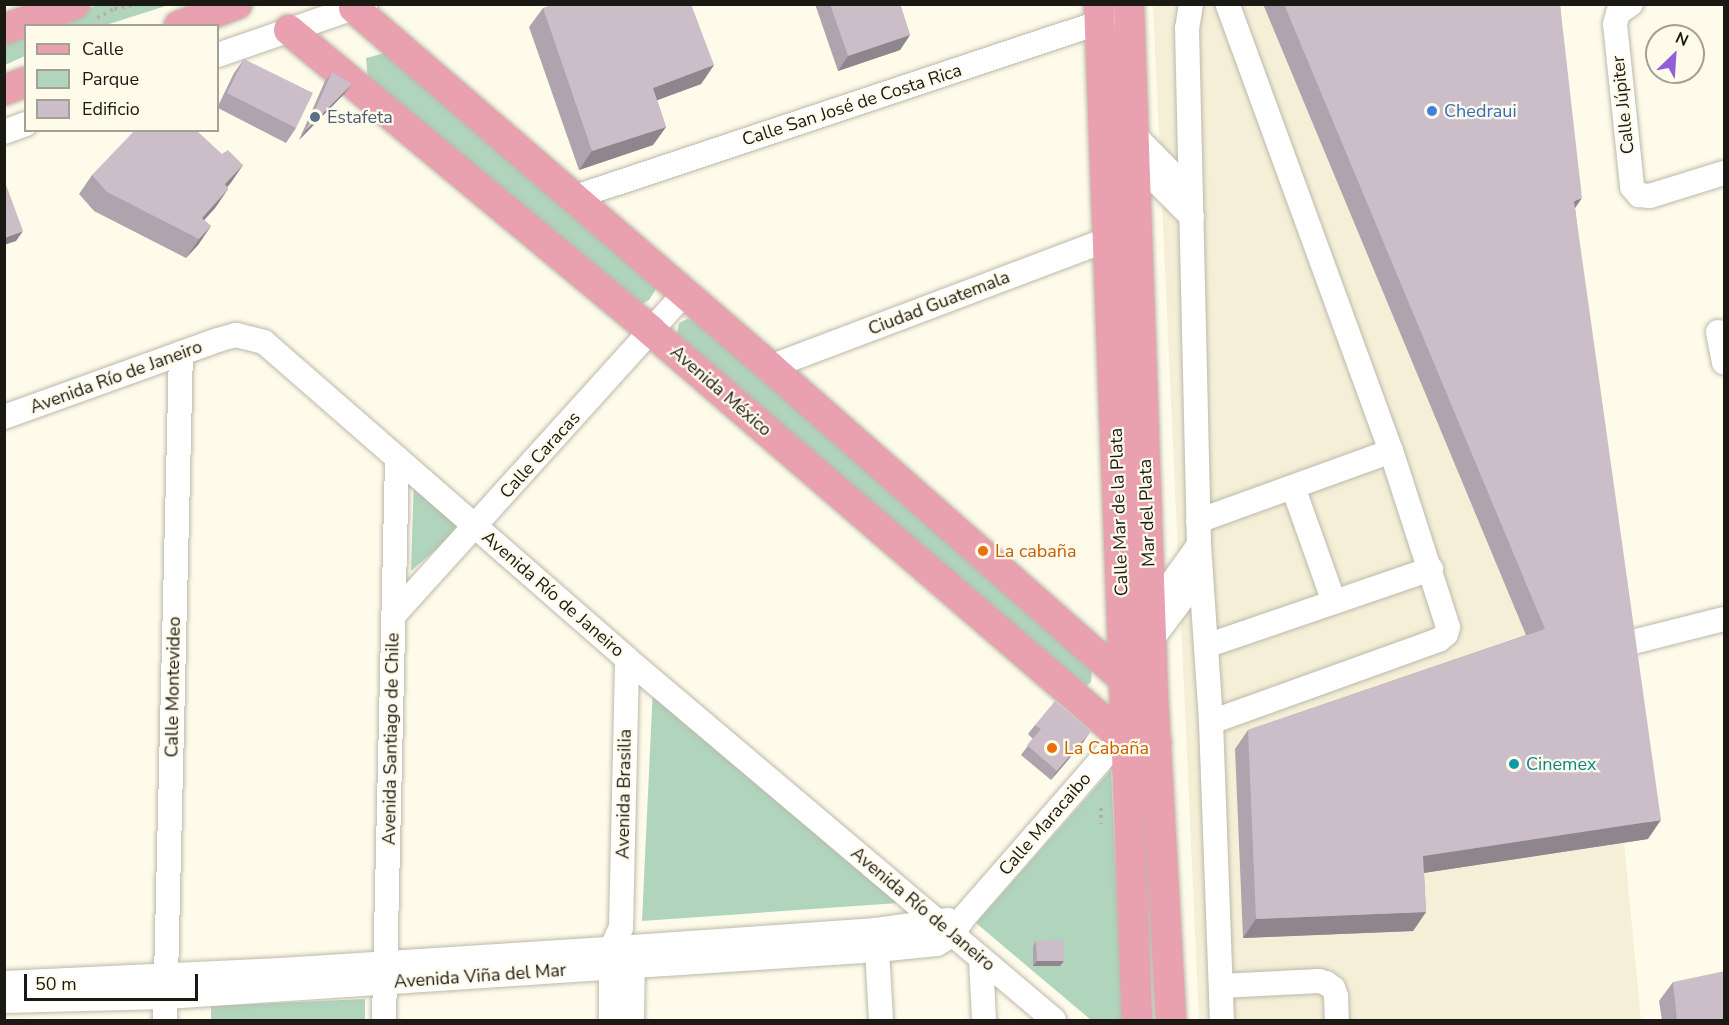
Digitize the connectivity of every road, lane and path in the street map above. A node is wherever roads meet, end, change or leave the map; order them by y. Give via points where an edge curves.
1 (135, 4) edge
2 (237, 4) edge
3 (1191, 4) edge
4 (1227, 4) edge
5 (360, 6) edge
6 (1129, 9) edge
7 (1625, 9) edge
8 (83, 12) edge
9 (1100, 14) edge
10 (184, 24) edge
11 (4, 28) edge
12 (289, 30) junction
13 (219, 55) edge
14 (24, 83) edge
15 (4, 90) edge
16 (24, 125) edge
17 (4, 132) edge
18 (1134, 146) junction
19 (1725, 173) edge
20 (1190, 192) junction
21 (575, 197) junction
22 (1192, 217) junction
23 (1108, 239) junction
24 (685, 293) junction
25 (651, 331) junction
26 (1718, 332) dead end
27 (181, 353) junction
28 (1725, 362) edge
29 (770, 367) junction
30 (4, 417) edge
31 (1391, 451) junction
32 (397, 458) junction
33 (1293, 487) junction
34 (476, 526) junction
35 (1199, 533) junction
36 (1431, 569) junction
37 (1201, 574) junction
38 (1334, 602) junction
39 (393, 616) junction
40 (1725, 619) edge
41 (1151, 626) junction
42 (1634, 642) edge
43 (1206, 646) junction
44 (627, 659) junction
45 (1125, 680) junction
46 (1153, 696) junction
47 (1211, 722) junction
48 (1142, 740) junction
49 (952, 924) junction
50 (877, 950) junction
51 (622, 952) junction
52 (981, 959) junction
53 (385, 973) junction
54 (4, 983) edge
55 (1221, 986) junction
56 (166, 987) junction
57 (4, 1000) edge
58 (165, 1020) edge
59 (384, 1020) edge
60 (611, 1020) edge
61 (632, 1020) edge
62 (881, 1020) edge
63 (984, 1020) edge
64 (1054, 1020) edge
65 (1137, 1020) edge
66 (1171, 1020) edge
67 (1222, 1020) edge
68 (1337, 1020) edge

1 - 8 path
2 - 10 main road
3 - 20 street via 1187,28
4 - 31 street
5 - 12 street
5 - 21 main road
6 - 9 street, Calle San José de Costa Rica
6 - 18 main road, Mar del Plata
7 - 19 street, Calle Júpiter via 1615,24 1632,187 1640,195 1650,196
8 - 11 main road
9 - 21 street, Calle San José de Costa Rica
9 - 23 main road, Calle Mar de la Plata
12 - 13 street
12 - 25 main road, Avenida México
14 - 15 main road
16 - 17 street
18 - 20 street
18 - 22 street
18 - 41 main road, Mar del Plata
20 - 22 street
21 - 24 main road
22 - 35 street
23 - 29 street, Ciudad Guatemala
23 - 45 main road, Calle Mar de la Plata
24 - 25 street, Calle Caracas
24 - 29 main road
25 - 34 street, Calle Caracas
25 - 48 main road, Avenida México via 1114,730
26 - 28 street
27 - 30 street, Avenida Río de Janeiro
27 - 32 street, Avenida Río de Janeiro via 236,335 264,342
27 - 56 street, Calle Montevideo
29 - 45 main road
31 - 33 street
31 - 36 street
32 - 34 street, Avenida Río de Janeiro
32 - 39 street, Avenida Santiago de Chile
33 - 35 street
33 - 38 street
34 - 39 street, Calle Caracas
34 - 44 street, Avenida Río de Janeiro
35 - 37 street
35 - 41 street
36 - 38 street
36 - 47 street via 1448,619 1446,634 1439,639
37 - 41 street
37 - 43 street
38 - 43 street
39 - 53 street, Avenida Santiago de Chile
40 - 42 street
41 - 46 main road, Mar del Plata
43 - 47 street
44 - 49 street, Avenida Río de Janeiro
44 - 51 street, Avenida Brasilia
45 - 46 main road
45 - 48 main road, Calle Mar de la Plata
46 - 48 main road, Mar del Plata
47 - 55 street
48 - 49 street, Calle Maracaibo via 1108,752
48 - 65 main road, Calle Mar de la Plata
48 - 66 main road, Mar del Plata
49 - 50 street, Avenida Viña del Mar via 937,944
49 - 51 street, Avenida Viña del Mar
49 - 52 street, Avenida Río de Janeiro
50 - 51 street, Avenida Viña del Mar
50 - 62 street
51 - 53 street, Avenida Viña del Mar
51 - 60 street, Avenida Brasilia
51 - 61 street, Avenida Brasilia
52 - 63 street
52 - 64 street, Avenida Río de Janeiro
53 - 56 street, Avenida Viña del Mar
53 - 59 street, Avenida Santiago de Chile
54 - 56 street, Avenida Viña del Mar
55 - 67 street
55 - 68 street via 1326,983 1336,996
56 - 57 street, Avenida Viña del Mar
56 - 58 street, Calle Montevideo

